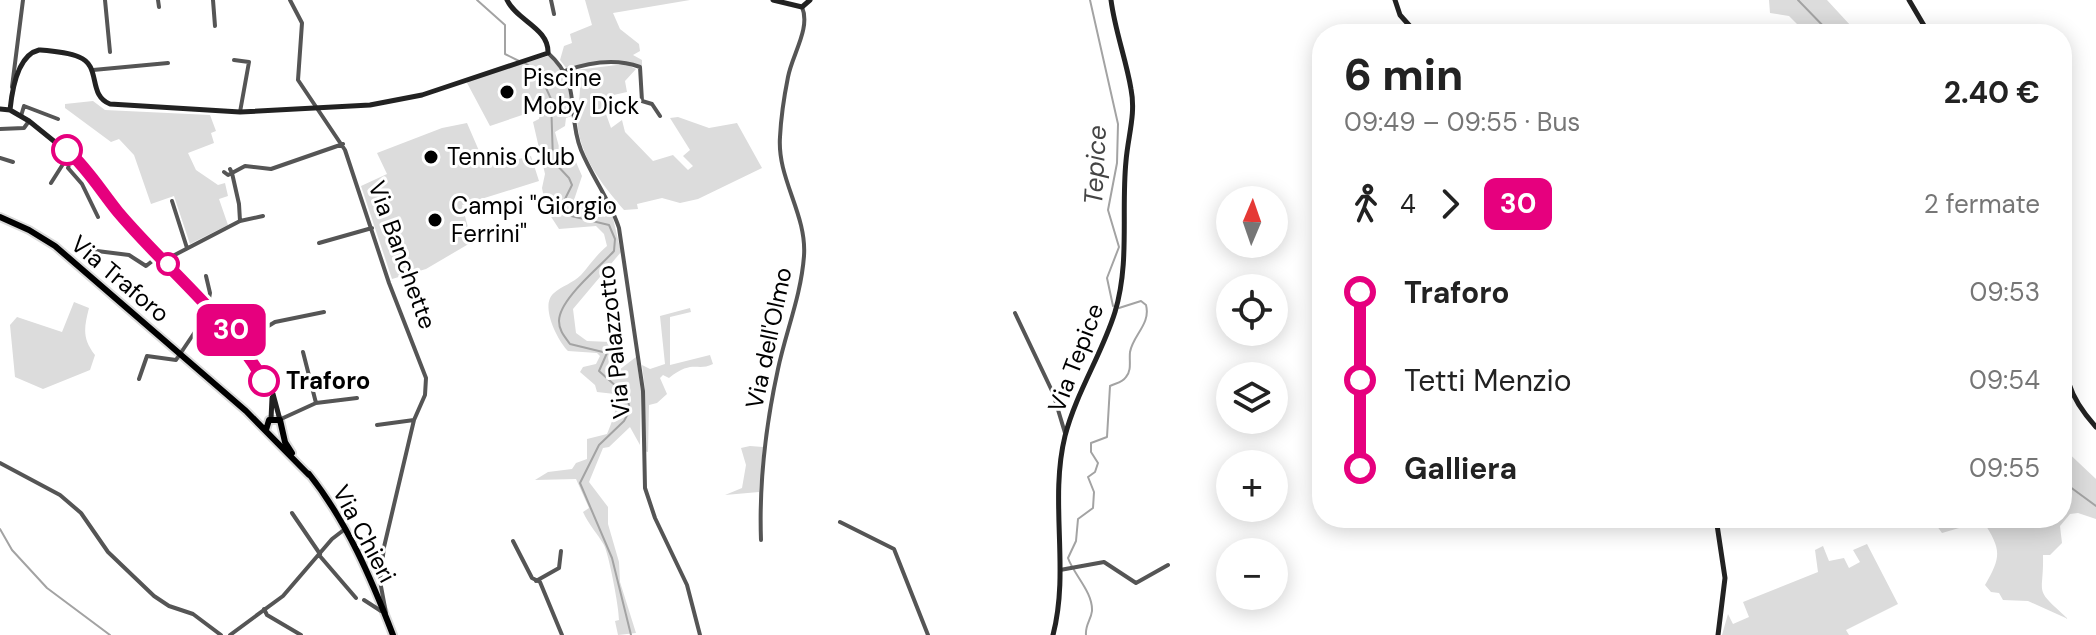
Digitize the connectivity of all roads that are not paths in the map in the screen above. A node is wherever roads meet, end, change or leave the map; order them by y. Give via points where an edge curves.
1 (23, 0) edge
2 (105, 0) edge
3 (158, 0) edge
4 (213, 0) edge
5 (290, 0) edge
6 (507, 0) edge
7 (551, 0) edge
8 (773, 0) edge
9 (810, 0) edge
10 (1111, 0) edge
11 (1395, 0) edge
12 (1909, 0) edge
13 (159, 7) dead end
14 (802, 7) junction
15 (554, 14) dead end
16 (1408, 24) edge
17 (1923, 24) edge
18 (215, 26) dead end
19 (110, 52) dead end
20 (548, 53) junction
21 (234, 60) dead end
22 (168, 63) dead end
23 (93, 70) junction
24 (565, 71) junction
25 (12, 89) junction
26 (0, 109) edge
27 (10, 110) junction
28 (316, 110) junction
29 (240, 112) junction
30 (21, 116) junction
31 (660, 116) dead end
32 (58, 119) dead end
33 (29, 121) junction
34 (0, 129) edge
35 (343, 144) junction
36 (72, 154) junction
37 (0, 158) edge
38 (13, 162) dead end
39 (51, 183) dead end
40 (172, 201) dead end
41 (263, 216) dead end
42 (0, 217) edge
43 (98, 217) dead end
44 (240, 221) junction
45 (372, 228) junction
46 (319, 243) dead end
47 (187, 248) junction
48 (97, 251) dead end
49 (160, 255) junction
50 (165, 260) junction
51 (206, 276) dead end
52 (208, 304) junction
53 (215, 312) junction
54 (324, 312) dead end
55 (1015, 313) dead end
56 (240, 343) junction
57 (303, 352) dead end
58 (181, 355) junction
59 (139, 379) dead end
60 (267, 386) junction
61 (2072, 395) edge
62 (357, 398) dead end
63 (316, 403) junction
64 (246, 411) junction
65 (270, 419) junction
66 (414, 420) junction
67 (282, 422) junction
68 (377, 425) dead end
69 (2096, 427) edge
70 (266, 430) junction
71 (282, 432) junction
72 (1065, 435) junction
73 (273, 436) junction
74 (0, 463) edge
75 (309, 475) junction
76 (292, 513) dead end
77 (840, 522) dead end
78 (346, 528) junction
79 (1718, 528) edge
80 (761, 540) dead end
81 (513, 541) dead end
82 (561, 551) dead end
83 (319, 554) junction
84 (1168, 565) dead end
85 (1060, 570) junction
86 (536, 581) junction
87 (356, 598) dead end
88 (364, 600) dead end
89 (264, 609) junction
90 (385, 614) junction
91 (562, 633) edge
92 (221, 635) edge
93 (230, 635) edge
94 (301, 635) edge
95 (393, 635) edge
96 (555, 635) edge
97 (700, 635) edge
98 (928, 635) edge
99 (1053, 635) edge
100 (1718, 635) edge

1 - 25 street
2 - 19 street
3 - 13 street
4 - 18 street
5 - 28 street, Via Banchette via 302,23 298,80
6 - 20 street via 540,33
7 - 15 street
8 - 14 street
9 - 14 street
10 - 72 street, Via Tepice via 1132,90 1126,251 1115,311
11 - 16 street
12 - 17 street
14 - 80 street, Via dell'Olmo via 803,29 788,73 780,140 805,251 770,415
20 - 24 street, Via Palazzotto
20 - 28 street via 422,95
21 - 29 street via 249,62
22 - 23 street
23 - 25 street via 79,57 39,50 26,57
23 - 29 street via 96,92 110,104
24 - 31 street via 624,61 640,67 642,101 652,104
24 - 97 street, Via Palazzotto via 579,144 619,228 643,391 645,488 687,585
25 - 27 street
26 - 27 street
27 - 30 street
28 - 29 street
28 - 35 street, Via Banchette
30 - 32 street via 24,106
30 - 33 street
33 - 34 street via 24,128
33 - 36 street
35 - 44 street via 271,169 245,166 229,172
35 - 45 street, Via Banchette
36 - 39 street
36 - 43 street via 68,168
36 - 49 street
37 - 38 street
40 - 47 street
41 - 44 street
42 - 58 main road, Via Traforo via 55,246
44 - 47 street
45 - 46 street
45 - 66 street, Via Banchette via 426,378
47 - 50 street
48 - 49 street via 129,255 146,266
49 - 50 street
50 - 52 street
51 - 52 street
52 - 53 street
53 - 56 street
53 - 58 street via 203,320
54 - 56 street via 275,322
55 - 72 street via 1053,393
56 - 60 street
57 - 63 street
58 - 59 street via 173,361 147,356
58 - 64 main road, Via Traforo
60 - 65 street via 274,403
60 - 67 street
61 - 69 street
62 - 63 street
63 - 67 street via 289,413
64 - 65 main road, Via Traforo
64 - 70 main road, Via Traforo
65 - 67 main road, Via Traforo
65 - 70 main road
66 - 68 street
66 - 90 street, Via Banchette via 384,547 380,581
67 - 71 main road
70 - 73 main road, Via Chieri
71 - 73 main road
71 - 75 main road, Via Chieri
72 - 85 street, Via Tepice
73 - 75 main road, Via Chieri
74 - 92 street via 60,495 154,596 193,614
75 - 78 main road, Via Chieri
76 - 83 street
77 - 98 street via 894,549
78 - 83 street
78 - 90 main road, Via Chieri
79 - 100 street via 1725,578
81 - 86 street
82 - 86 street via 559,568
83 - 87 street
83 - 89 street via 283,596
84 - 85 street via 1136,583 1104,562
85 - 99 street, Via Tepice via 1060,608
86 - 91 street
88 - 90 street, Via Chieri
89 - 93 street
89 - 94 street
90 - 95 main road, Via Chieri
91 - 96 street

